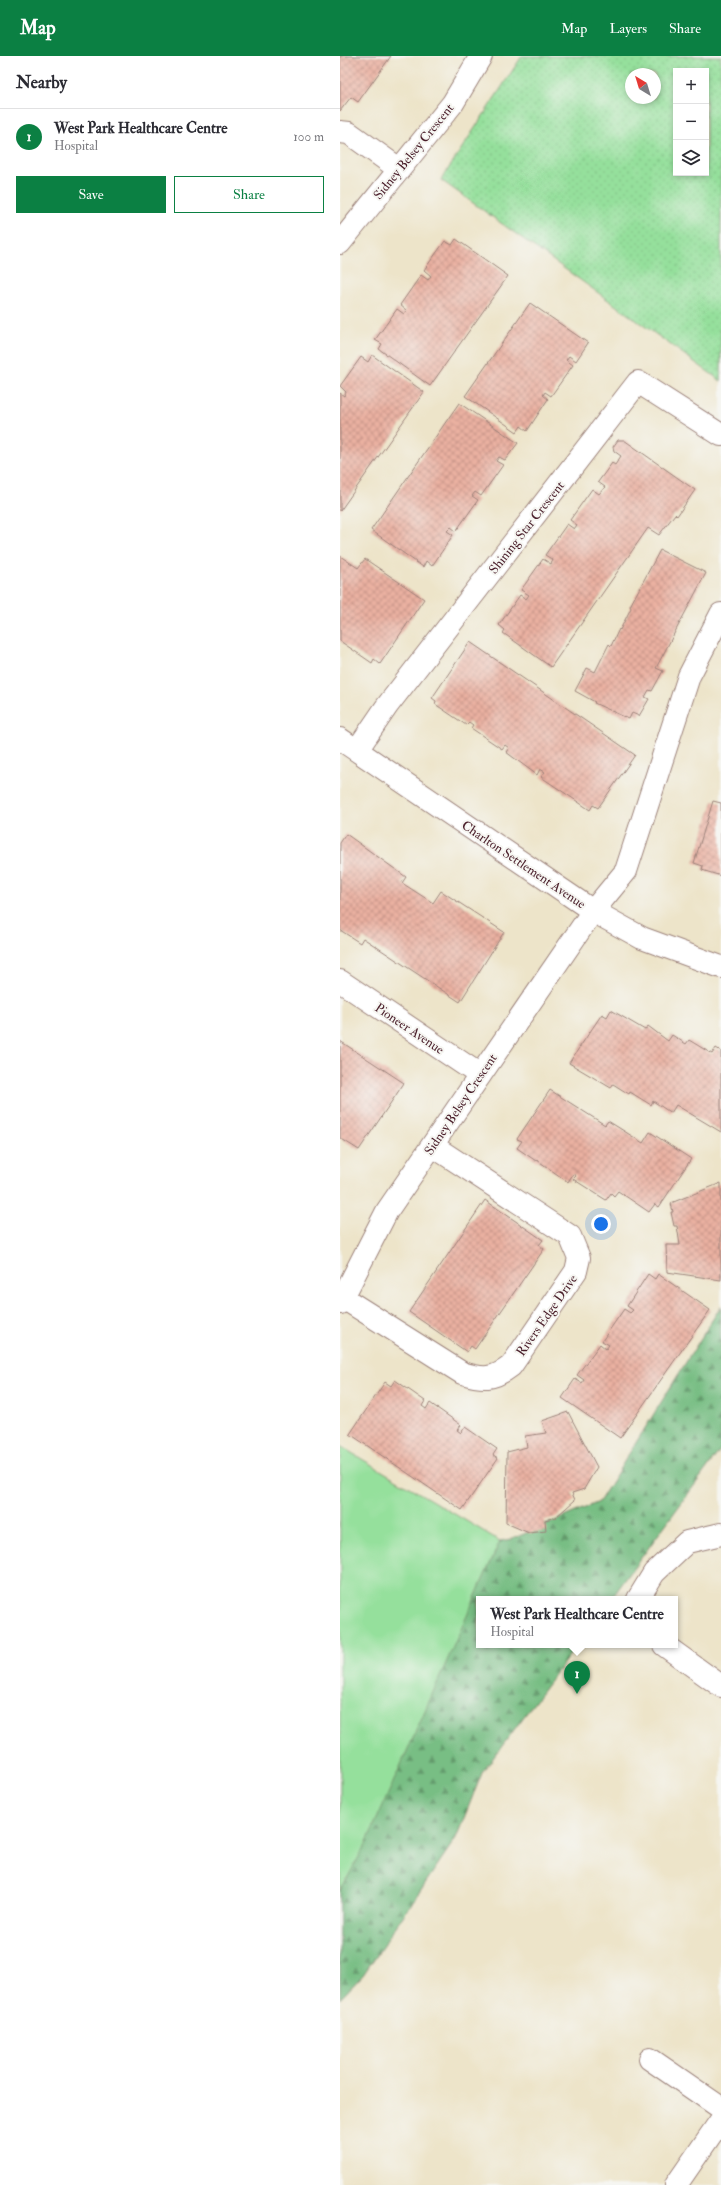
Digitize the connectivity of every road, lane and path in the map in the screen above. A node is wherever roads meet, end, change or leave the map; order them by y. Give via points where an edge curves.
1 (482, 56) edge
2 (340, 132) edge
3 (399, 169) junction
4 (340, 243) edge
5 (721, 435) edge
6 (721, 614) edge
7 (348, 744) edge
8 (593, 911) junction
9 (721, 967) edge
10 (340, 981) edge
11 (480, 1075) junction
12 (433, 1146) junction
13 (341, 1299) edge
14 (721, 1534) edge
15 (640, 1596) edge
16 (668, 1648) edge
17 (721, 1686) edge
18 (650, 2059) dead end
19 (721, 2108) edge
20 (721, 2120) edge
21 (676, 2185) edge

1 - 3 street, Sidney Belsey Crescent via 454,103
2 - 3 street via 349,133
3 - 4 street, Sidney Belsey Crescent
5 - 7 street, Shining Star Crescent via 638,382 387,706
6 - 8 street via 689,676 626,871
7 - 8 street, Charlton Settlement Avenue
8 - 9 street, Charlton Settlement Avenue via 642,938
8 - 11 street, Sidney Belsey Crescent
10 - 11 street, Pioneer Avenue
11 - 12 street, Sidney Belsey Crescent
12 - 13 street, Sidney Belsey Crescent via 387,1211
12 - 13 street, Rivers Edge Drive via 570,1236 579,1258 576,1272 511,1366 500,1374 481,1378 462,1373
14 - 15 street via 687,1542 654,1573
16 - 17 street
18 - 19 street
20 - 21 street

